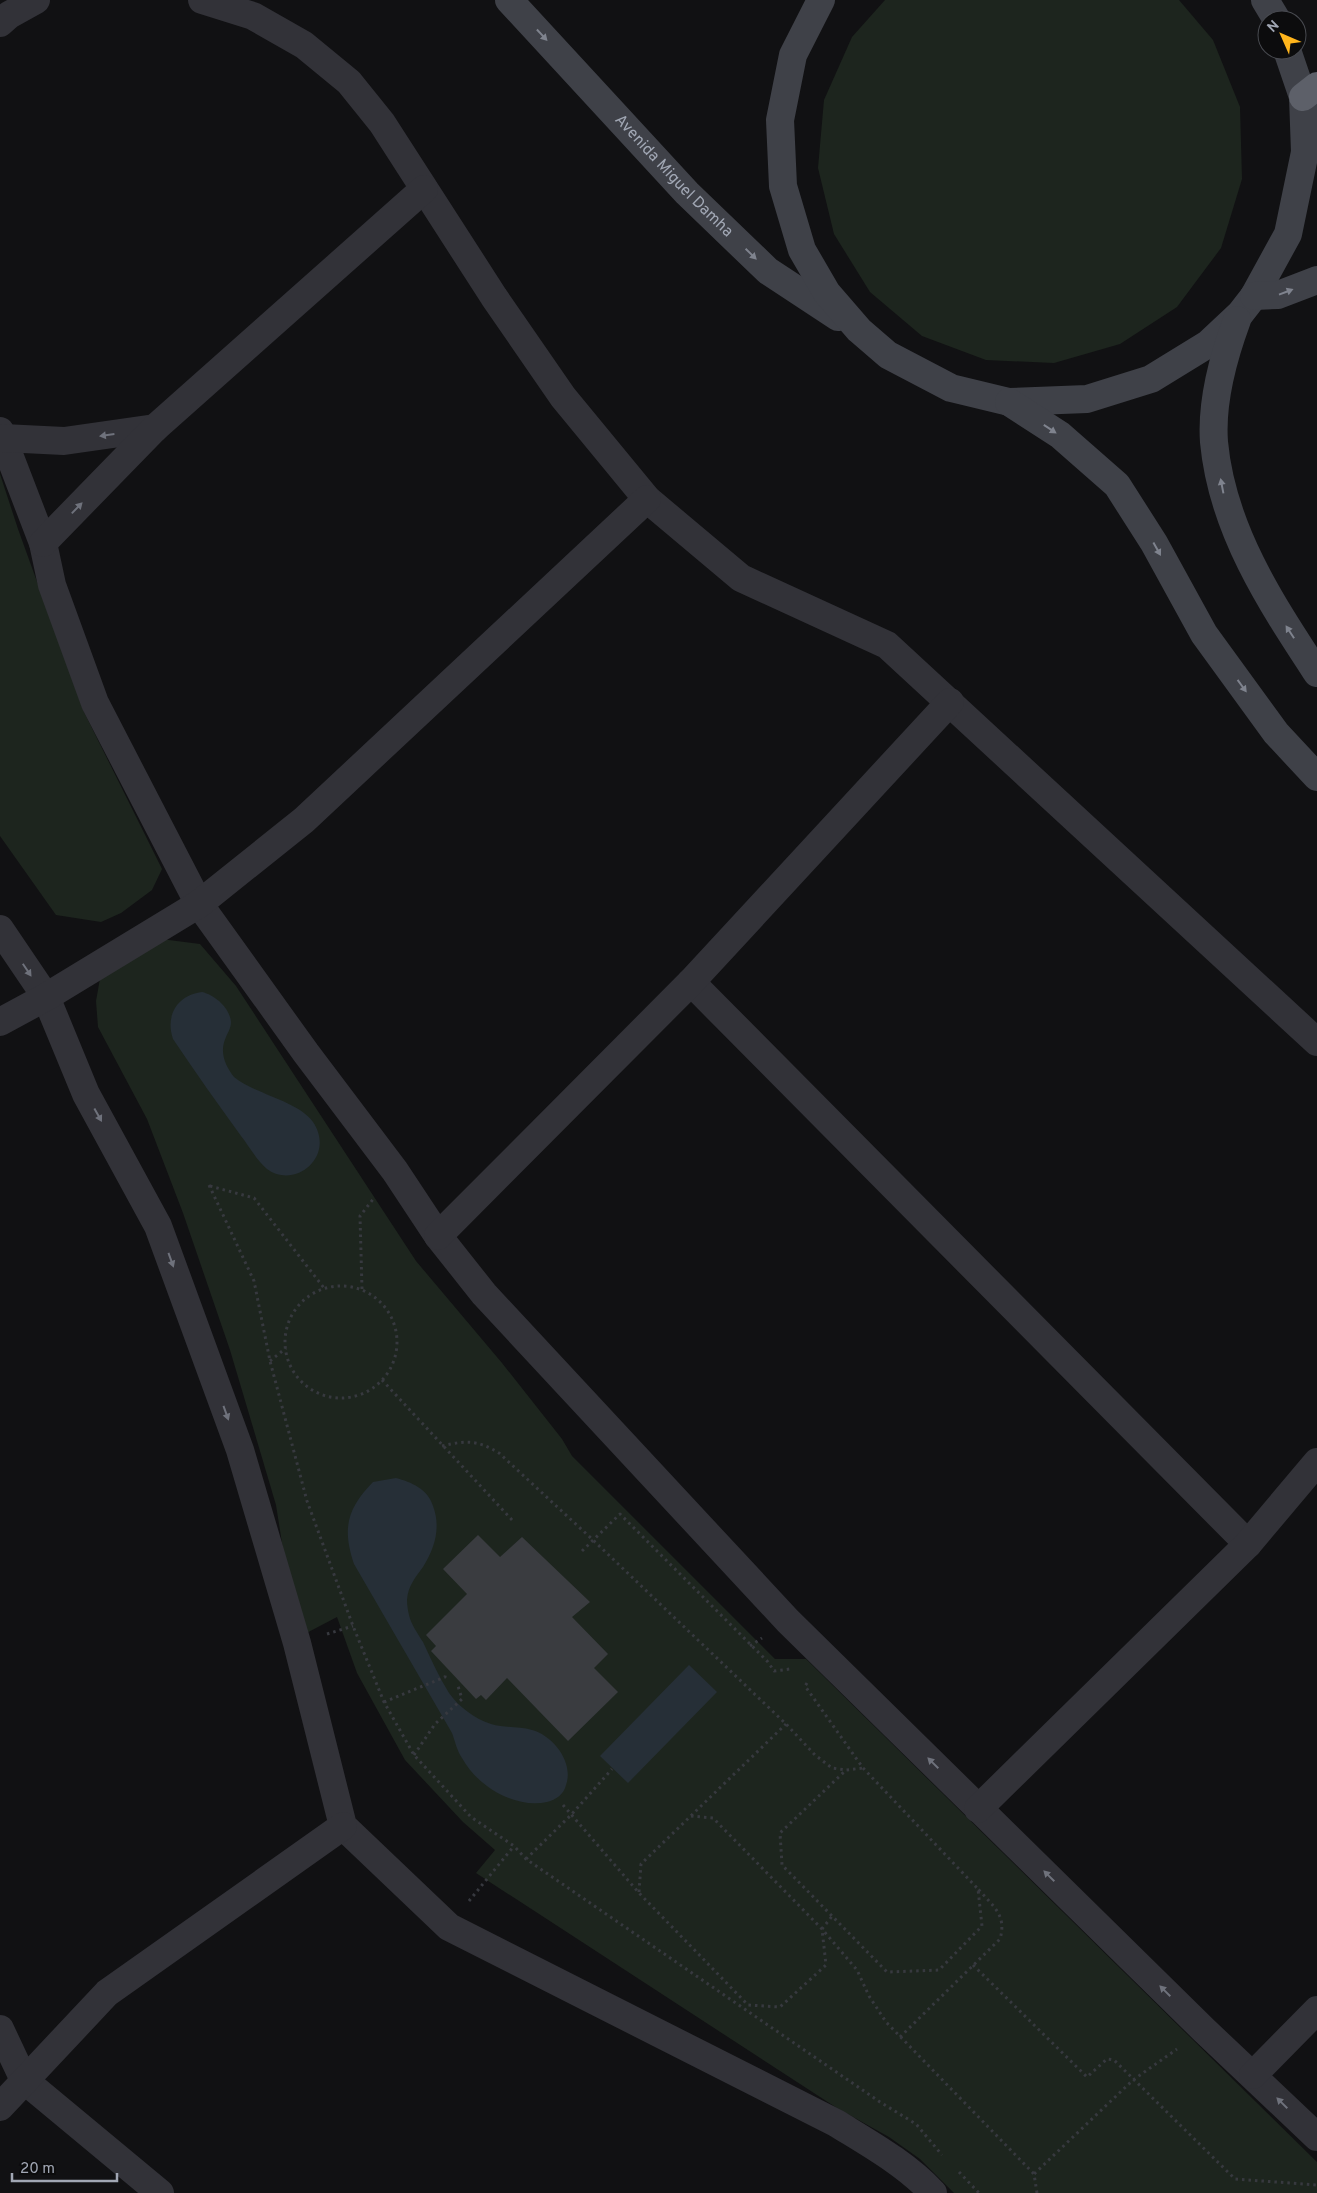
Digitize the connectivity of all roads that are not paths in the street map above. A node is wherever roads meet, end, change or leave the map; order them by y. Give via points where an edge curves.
1 (36, 0) edge
2 (202, 0) edge
3 (509, 0) edge
4 (821, 0) edge
5 (0, 22) edge
6 (1293, 60) edge
7 (1310, 91) edge
8 (1311, 164) edge
9 (424, 189) junction
10 (1317, 280) edge
11 (1247, 305) junction
12 (859, 330) junction
13 (1010, 402) junction
14 (155, 428) junction
15 (1, 435) edge
16 (647, 499) junction
17 (43, 543) junction
18 (1317, 673) edge
19 (950, 702) junction
20 (1317, 777) edge
21 (199, 904) junction
22 (0, 929) edge
23 (691, 982) junction
24 (46, 998) junction
25 (0, 1022) edge
26 (1317, 1042) edge
27 (438, 1236) junction
28 (1317, 1462) edge
29 (1248, 1544) junction
30 (978, 1809) junction
31 (343, 1826) junction
32 (1317, 2010) edge
33 (0, 2029) edge
34 (1253, 2075) junction
35 (24, 2080) junction
36 (0, 2107) edge
37 (1317, 2137) edge
38 (160, 2193) edge
39 (933, 2193) edge

1 - 5 street
2 - 9 street via 253,16 304,45 348,82 382,124
3 -> 12 street, Avenida Miguel Damha via 687,193 768,271
4 - 12 street via 793,55 780,120 783,186 802,250 826,293
6 - 7 street
7 - 8 street
8 - 11 street via 1288,234
9 - 14 street
9 - 16 street via 564,397
11 -> 10 street
11 - 13 street via 1208,344 1151,379 1087,399
18 -> 11 street via 1277,612 1239,540 1223,492 1214,442 1216,396 1224,356
12 - 13 street via 888,354 951,388
13 -> 20 street via 1060,435 1116,485 1154,543 1204,634 1276,732
14 -> 15 street via 64,441
17 -> 14 street
15 - 17 street
16 - 19 street via 741,578 886,645
16 - 21 street via 304,820
17 - 21 street via 52,585 95,703
19 - 23 street
19 - 26 street
21 - 24 street
21 - 27 street via 396,1171
22 -> 24 street
23 - 27 street
23 - 29 street
24 - 25 street
24 -> 31 street via 86,1094 158,1226 240,1450 298,1643
30 -> 27 street via 788,1621 484,1294
28 - 29 street
29 - 30 street
34 -> 30 street
31 - 35 street via 107,1994
31 - 39 street via 449,1927 836,2123 920,2179
32 - 34 street
33 - 35 street
37 -> 34 street
35 - 36 street
35 - 38 street

